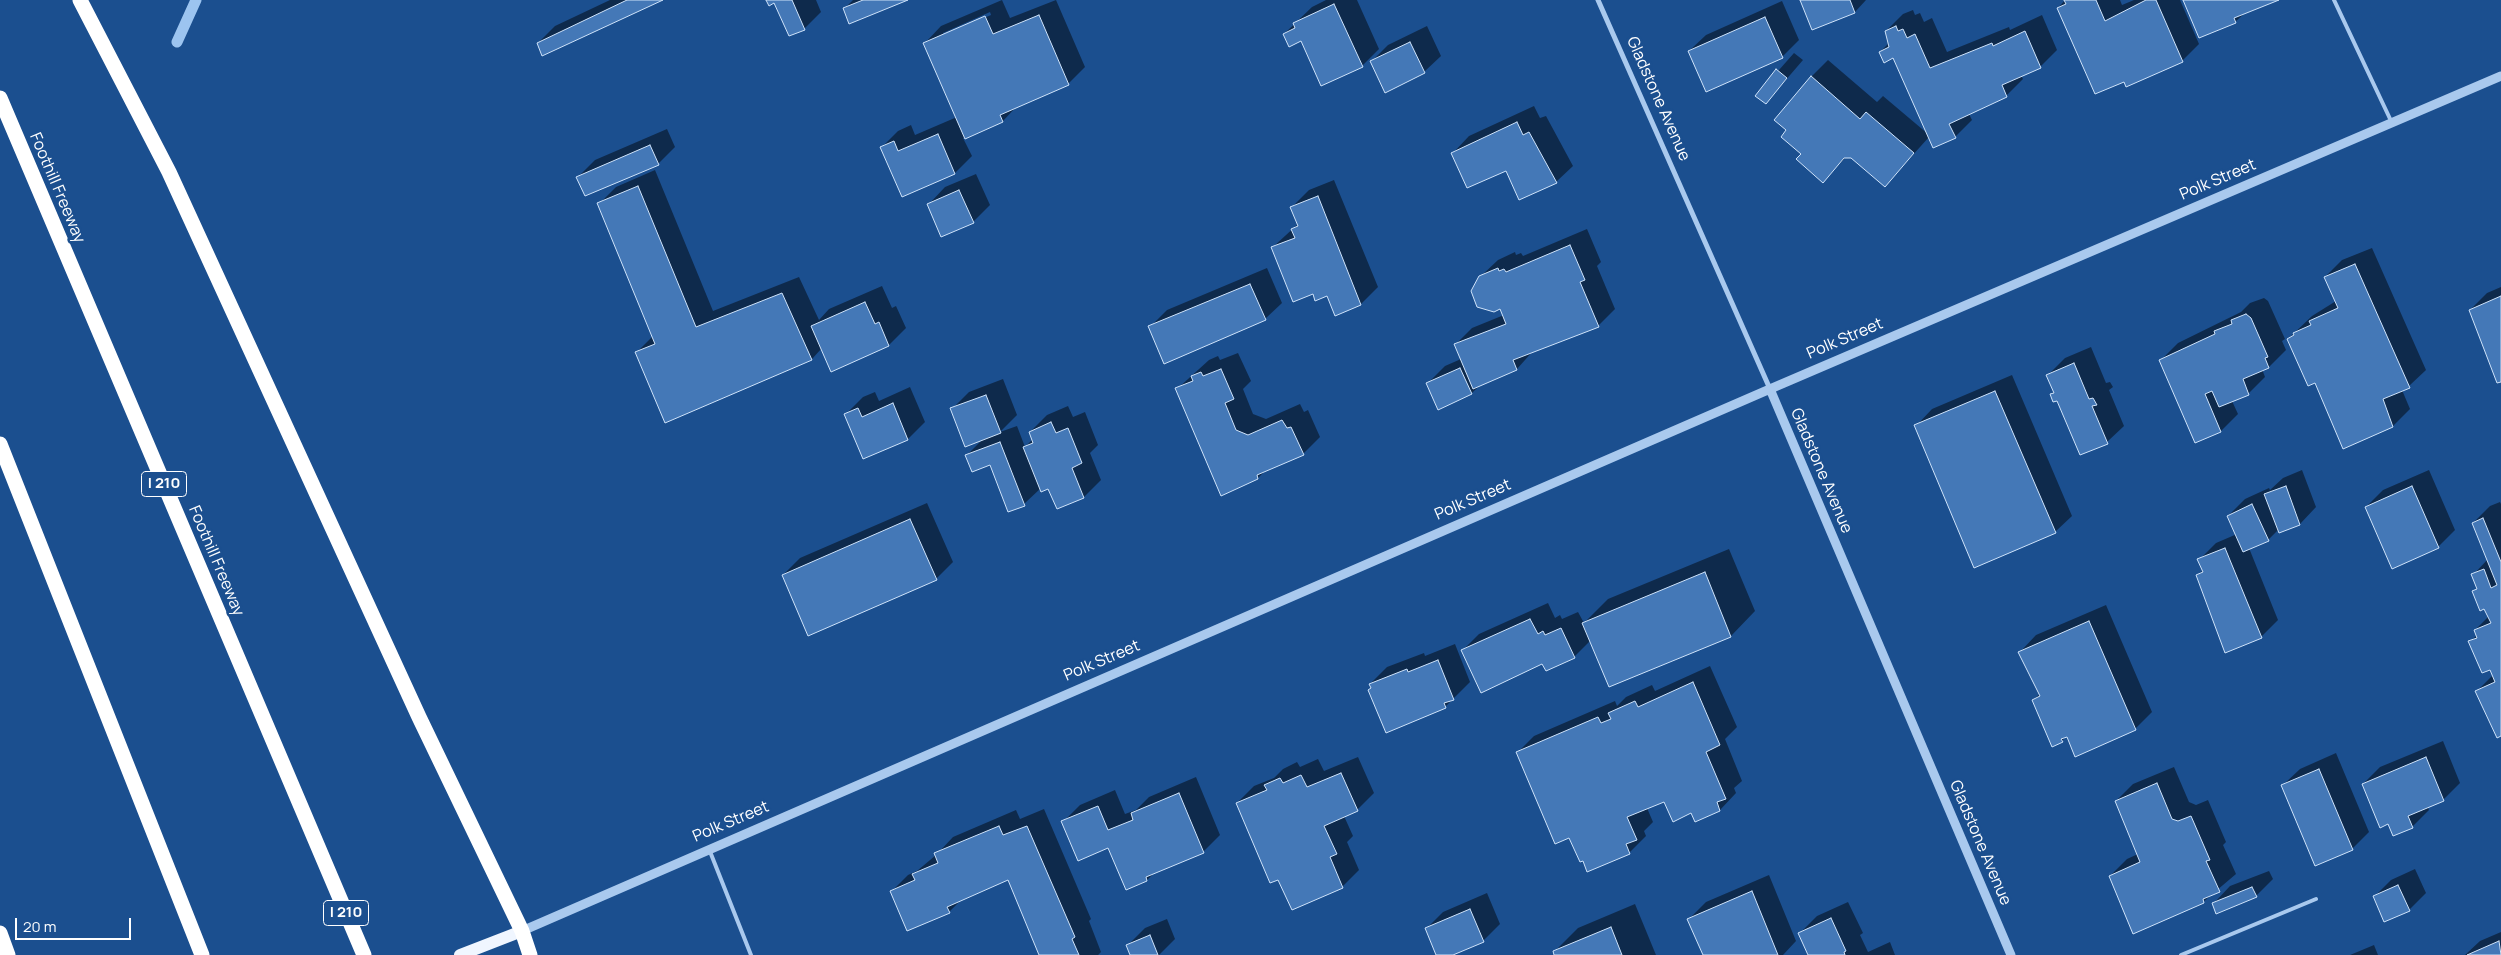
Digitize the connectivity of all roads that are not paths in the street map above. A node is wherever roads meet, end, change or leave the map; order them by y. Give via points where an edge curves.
1 (80, 0) edge
2 (1598, 0) edge
3 (2334, 0) edge
4 (2501, 76) edge
5 (0, 98) edge
6 (2392, 123) junction
7 (1770, 388) junction
8 (0, 444) edge
9 (709, 849) junction
10 (2316, 899) dead end
11 (522, 930) junction
12 (0, 933) edge
13 (8, 955) edge
14 (202, 955) edge
15 (364, 955) edge
16 (460, 955) edge
17 (530, 955) edge
18 (751, 955) edge
19 (2011, 955) edge
20 (2181, 955) edge

1 - 11 highway via 169,172 415,708
2 - 7 street, Gladstone Avenue
3 - 6 lane
4 - 6 street, Polk Street
5 - 15 highway, Foothill Freeway / I 210
6 - 7 street, Polk Street
7 - 9 street, Polk Street
7 - 19 street, Gladstone Avenue
8 - 14 highway
9 - 11 street, Polk Street
9 - 18 lane
10 - 20 lane
11 - 16 main road, Polk Street
11 - 17 highway
12 - 13 highway

